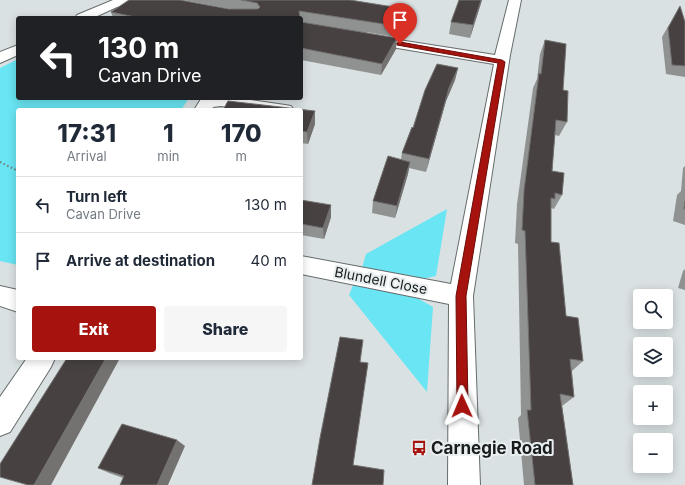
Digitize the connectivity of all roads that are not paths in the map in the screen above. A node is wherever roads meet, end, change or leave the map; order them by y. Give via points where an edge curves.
1 (130, 0) edge
2 (516, 0) edge
3 (86, 16) edge
4 (356, 37) edge
5 (16, 50) edge
6 (0, 58) edge
7 (502, 62) junction
8 (204, 108) edge
9 (271, 108) edge
10 (303, 265) edge
11 (0, 296) edge
12 (461, 296) junction
13 (16, 300) edge
14 (41, 360) edge
15 (0, 422) edge
16 (464, 485) edge

1 - 3 street via 113,4
2 - 7 street
4 - 7 street
5 - 6 street
7 - 12 street
8 - 9 street via 207,103 221,101
10 - 12 street, Blundell Close
11 - 13 street
12 - 16 street
14 - 15 street

